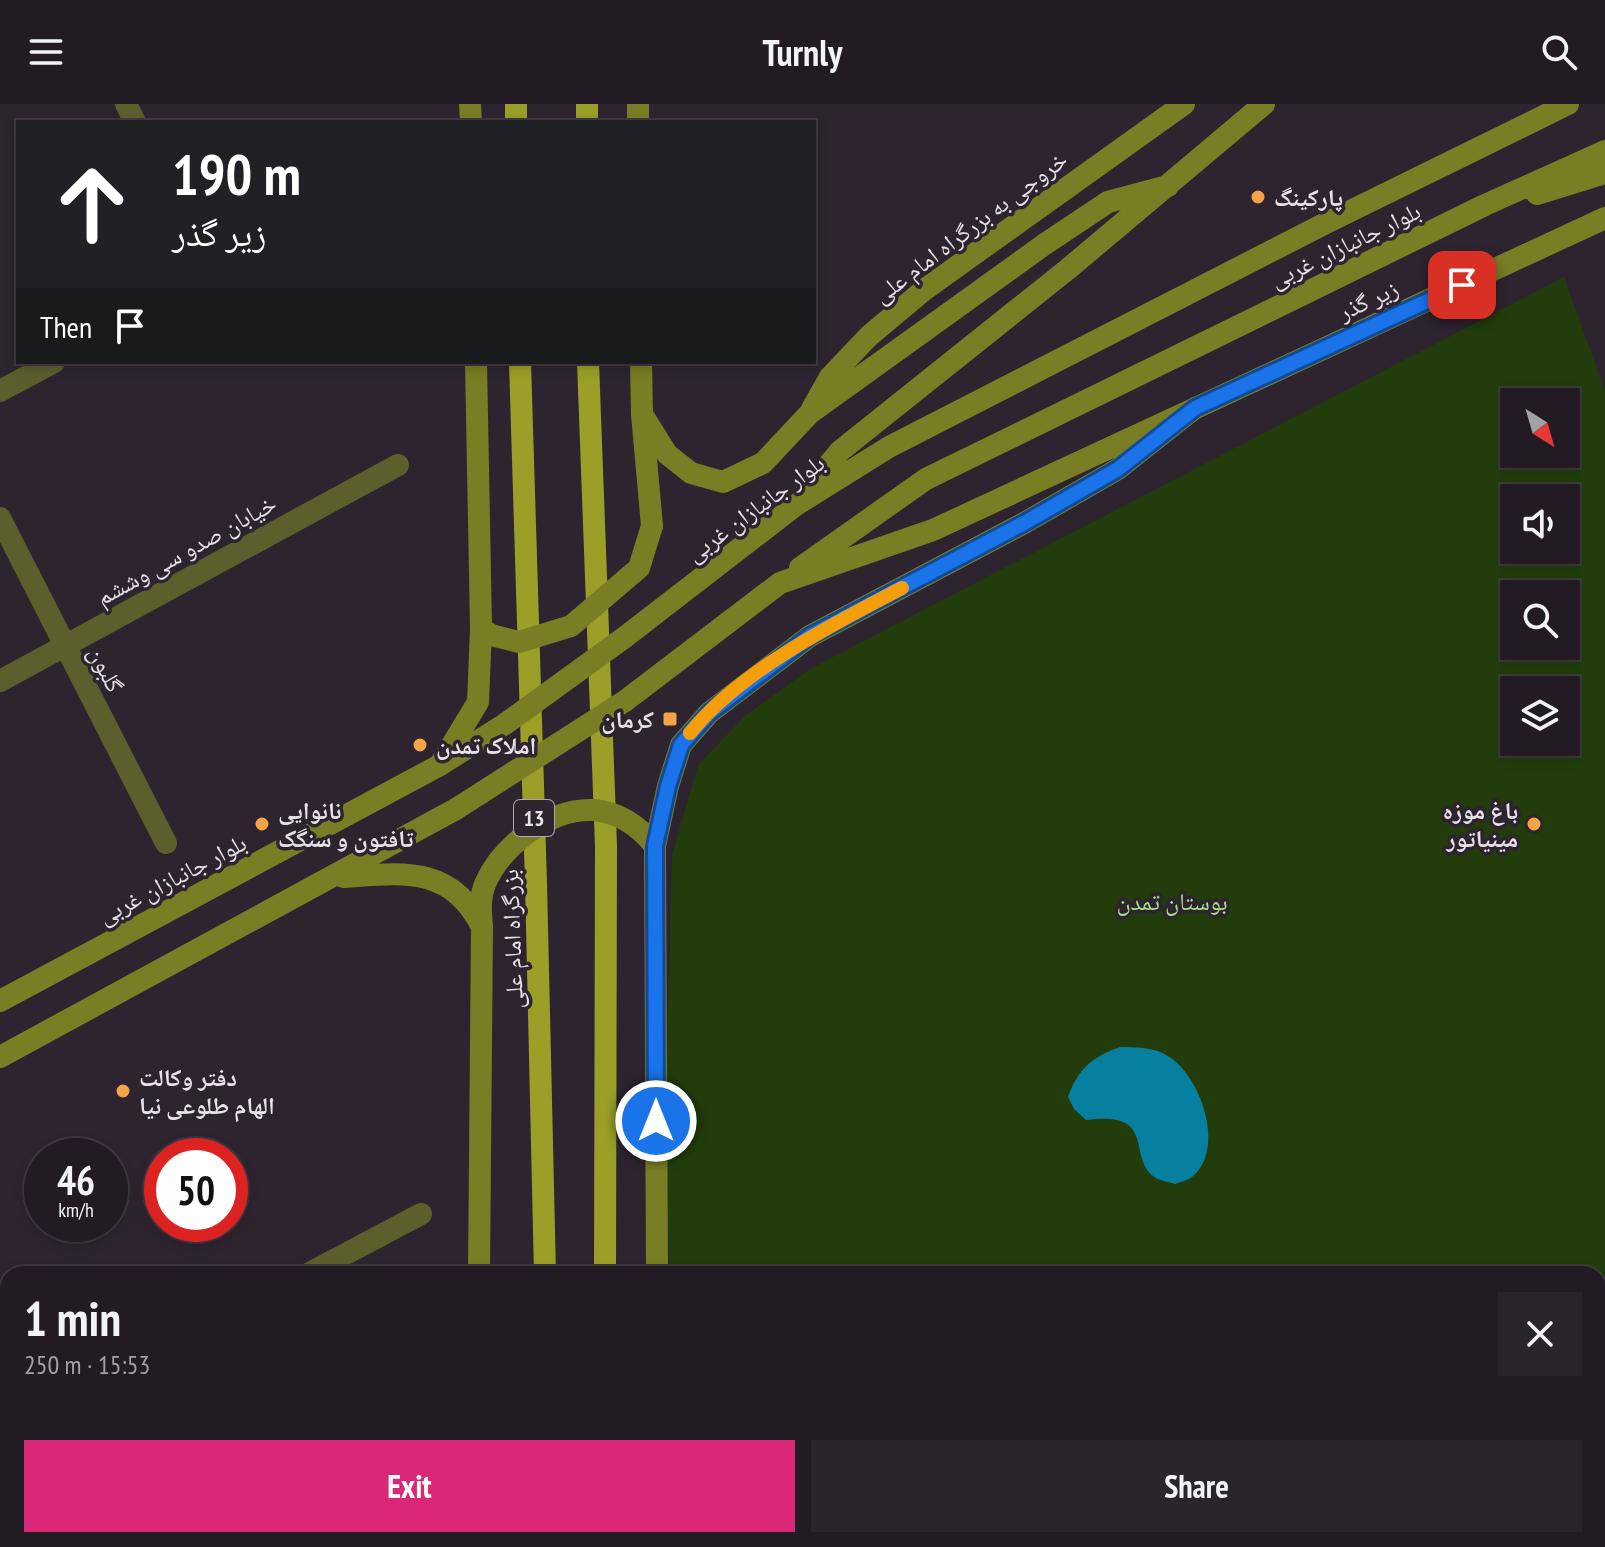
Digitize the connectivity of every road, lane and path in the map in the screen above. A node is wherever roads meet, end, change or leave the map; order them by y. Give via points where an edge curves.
1 (1184, 104) edge
2 (1264, 104) edge
3 (1568, 104) edge
4 (1605, 151) edge
5 (1605, 173) edge
6 (1168, 186) junction
7 (1485, 205) junction
8 (1605, 218) edge
9 (50, 364) edge
10 (476, 364) edge
11 (520, 364) edge
12 (588, 364) edge
13 (641, 364) edge
14 (0, 391) edge
15 (1195, 408) junction
16 (810, 413) junction
17 (642, 414) junction
18 (398, 465) dead end
19 (796, 505) junction
20 (0, 518) edge
21 (780, 583) junction
22 (481, 628) junction
23 (65, 645) junction
24 (0, 681) edge
25 (440, 765) junction
26 (166, 843) dead end
27 (655, 846) junction
28 (333, 877) junction
29 (482, 927) junction
30 (0, 1001) edge
31 (0, 1057) edge
32 (421, 1214) dead end
33 (323, 1266) edge
34 (479, 1266) edge
35 (545, 1266) edge
36 (605, 1266) edge
37 (657, 1266) edge

1 - 16 main road, خروجی به بزرگراه امام علی via 924,290 830,377
2 - 6 main road
3 - 19 main road, بلوار جانبازان غربی via 889,447
4 - 7 main road, بلوار جانبازان غربی
5 - 7 main road
6 - 16 main road via 1108,202
6 - 19 main road via 840,451
7 - 21 main road, بلوار جانبازان غربی via 926,479
8 - 15 main road, زیر گذر
9 - 14 street
10 - 22 main road
11 - 35 highway, بزرگراه امام علی / 13
12 - 36 highway via 606,846
13 - 17 main road
15 - 21 main road, بلوار جانبازان غربی via 933,530
15 - 27 main road via 1118,469 810,636 727,698 681,745
16 - 17 main road via 763,463 723,482 691,473 667,454
17 - 22 main road, bridge via 652,526 639,568 571,626 519,642
18 - 23 street, خیابان صدو سی وششم
19 - 25 main road, بلوار جانبازان غربی, bridge via 625,637
20 - 23 street, گلبون
21 - 28 main road, بلوار جانبازان غربی, bridge via 625,701 456,809
22 - 25 main road via 478,702
23 - 24 street, خیابان صدو سی وششم
23 - 26 street, گلبون
25 - 30 main road, بلوار جانبازان غربی
27 - 29 main road, bridge via 625,818 593,810 546,823 524,837 494,869 484,886
27 - 37 main road
28 - 29 main road via 433,878 467,902
28 - 31 main road, بلوار جانبازان غربی
29 - 34 main road
32 - 33 street

